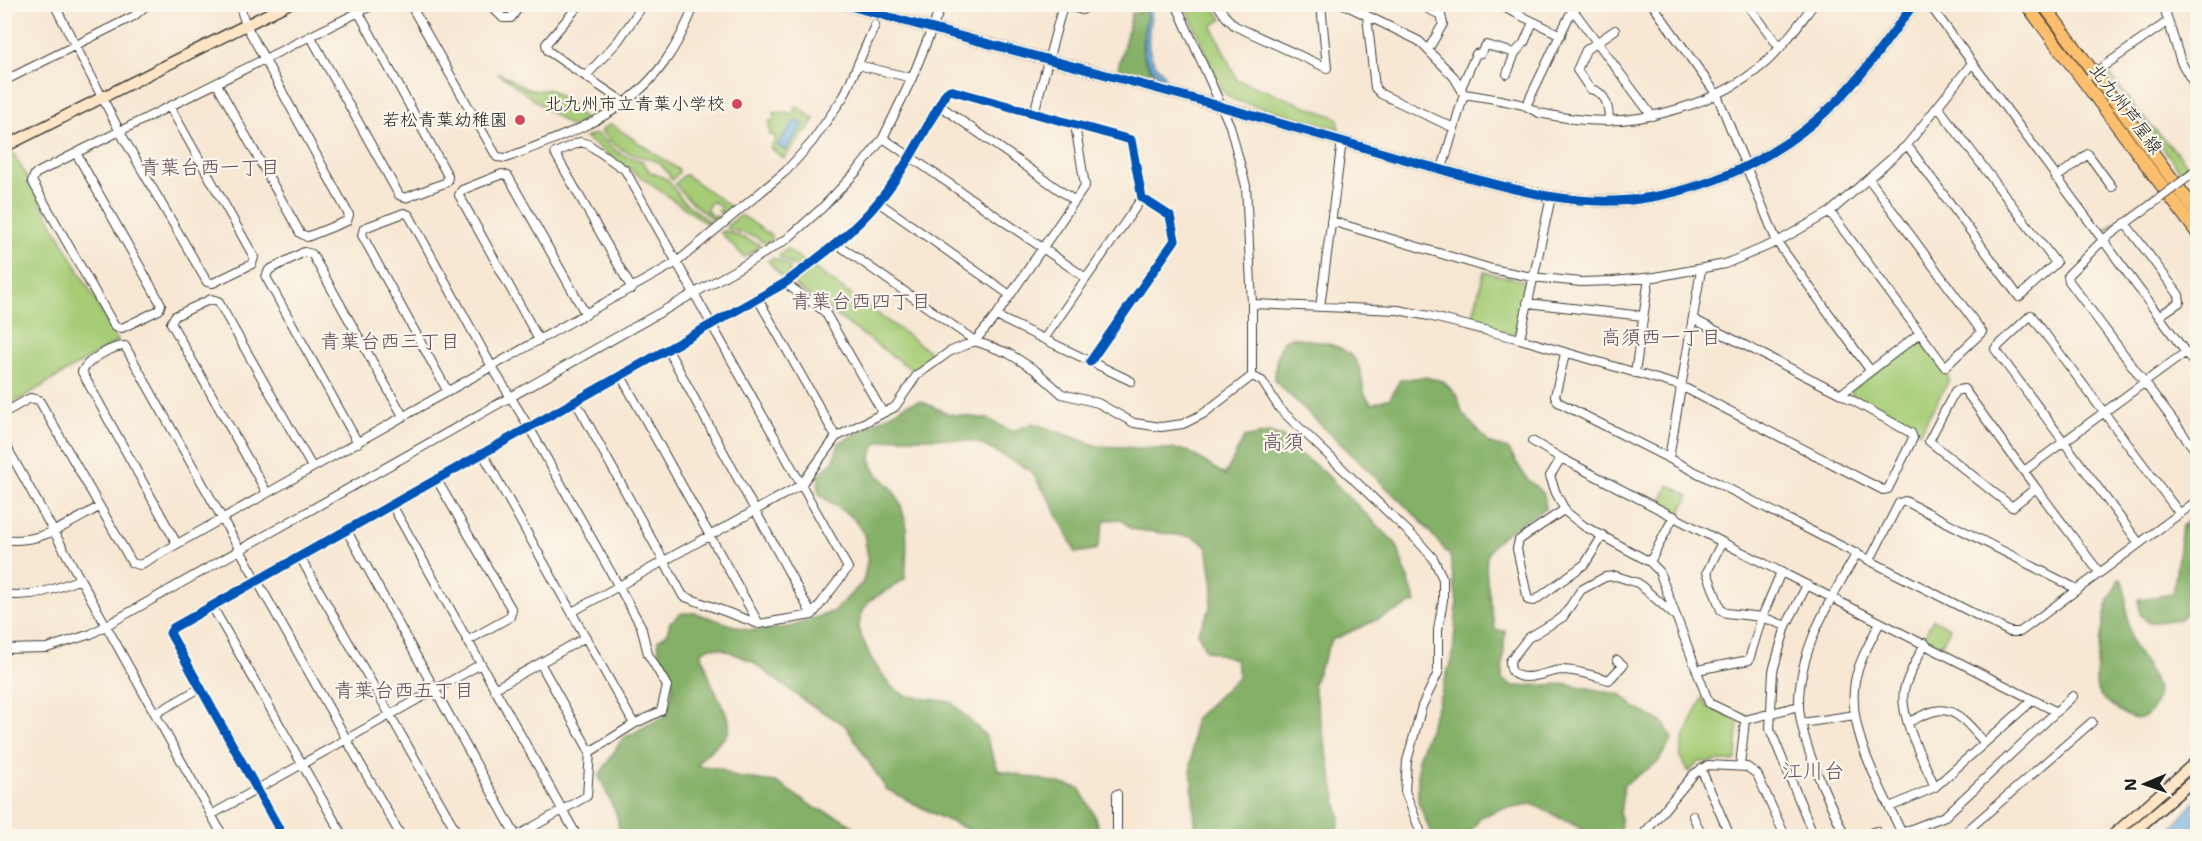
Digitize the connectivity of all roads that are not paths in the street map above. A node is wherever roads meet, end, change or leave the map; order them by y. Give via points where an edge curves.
1 (54, 4) edge
2 (148, 4) edge
3 (239, 4) edge
4 (288, 4) edge
5 (375, 4) edge
6 (410, 4) edge
7 (489, 4) edge
8 (521, 4) edge
9 (580, 4) edge
10 (644, 4) edge
11 (695, 4) edge
12 (843, 4) edge
13 (942, 4) edge
14 (1090, 4) edge
15 (1176, 4) edge
16 (1217, 4) edge
17 (1321, 4) edge
18 (1343, 4) edge
19 (1430, 4) edge
20 (1497, 4) edge
21 (1652, 4) edge
22 (1748, 4) edge
23 (1814, 4) edge
24 (1914, 4) edge
25 (1929, 4) edge
26 (2026, 4) edge
27 (2043, 4) edge
28 (2163, 4) edge
29 (1062, 5) edge
30 (1574, 7) edge
31 (1359, 8) edge
32 (359, 13) junction
33 (1367, 16) junction
34 (1533, 22) junction
35 (2167, 22) junction
36 (246, 25) junction
37 (875, 25) dead end
38 (933, 29) junction
39 (1615, 30) dead end
40 (1561, 35) junction
41 (311, 37) junction
42 (1597, 43) junction
43 (75, 46) junction
44 (1780, 48) junction
45 (1428, 50) junction
46 (1515, 53) junction
47 (1048, 59) junction
48 (265, 60) junction
49 (1972, 63) junction
50 (858, 65) junction
51 (1507, 74) dead end
52 (586, 76) junction
53 (2087, 77) junction
54 (912, 78) junction
55 (4, 81) edge
56 (217, 84) junction
57 (1463, 91) junction
58 (2198, 92) edge
59 (1717, 95) junction
60 (102, 98) junction
61 (625, 104) junction
62 (939, 105) junction
63 (1220, 106) junction
64 (1526, 106) junction
65 (170, 107) junction
66 (1938, 107) junction
67 (1034, 113) junction
68 (1652, 116) junction
69 (1609, 121) junction
70 (1075, 124) junction
71 (1454, 128) junction
72 (120, 132) junction
73 (884, 138) junction
74 (1342, 141) junction
75 (1907, 145) junction
76 (4, 147) edge
77 (76, 153) junction
78 (910, 156) junction
79 (1745, 167) junction
80 (1442, 170) junction
81 (2198, 170) edge
82 (2056, 178) junction
83 (1869, 179) junction
84 (2112, 187) dead end
85 (1551, 197) junction
86 (1142, 198) junction
87 (1075, 201) junction
88 (878, 202) junction
89 (1830, 212) junction
90 (2198, 214) edge
91 (1331, 221) junction
92 (2126, 223) junction
93 (2198, 234) edge
94 (2103, 240) junction
95 (1777, 242) junction
96 (837, 244) junction
97 (1042, 248) junction
98 (677, 262) junction
99 (1701, 270) junction
100 (1532, 277) junction
101 (1086, 278) junction
102 (1649, 278) junction
103 (785, 283) junction
104 (632, 289) junction
105 (694, 294) junction
106 (1010, 295) junction
107 (758, 299) junction
108 (1527, 303) junction
109 (1252, 304) junction
110 (1320, 307) junction
111 (586, 315) junction
112 (996, 316) junction
113 (1643, 316) junction
114 (2159, 316) junction
115 (1693, 319) junction
116 (711, 326) junction
117 (1920, 333) junction
118 (1044, 339) junction
119 (1520, 339) junction
120 (539, 340) junction
121 (975, 341) junction
122 (668, 350) junction
123 (2186, 352) junction
124 (1565, 354) junction
125 (1090, 362) junction
126 (492, 367) junction
127 (2198, 369) edge
128 (1870, 370) junction
129 (1635, 374) junction
130 (621, 376) junction
131 (1252, 376) junction
132 (1131, 381) dead end
133 (2144, 382) junction
134 (1681, 386) junction
135 (448, 392) junction
136 (1841, 394) junction
137 (511, 396) junction
138 (576, 402) junction
139 (2103, 412) junction
140 (4, 413) edge
141 (883, 413) junction
142 (403, 416) junction
143 (529, 427) junction
144 (836, 437) junction
145 (1532, 441) dead end
146 (4, 442) edge
147 (358, 442) junction
148 (2063, 442) junction
149 (483, 454) junction
150 (2198, 454) edge
151 (1561, 458) junction
152 (1669, 458) junction
153 (312, 467) junction
154 (2024, 471) junction
155 (437, 480) junction
156 (801, 485) junction
157 (2036, 488) junction
158 (267, 493) junction
159 (2198, 500) edge
160 (392, 505) junction
161 (99, 507) junction
162 (1564, 509) junction
163 (756, 510) junction
164 (2180, 514) junction
165 (1674, 516) junction
166 (222, 518) junction
167 (54, 531) junction
168 (347, 531) junction
169 (1603, 535) junction
170 (710, 536) junction
171 (4, 539) edge
172 (1722, 542) junction
173 (2139, 543) junction
174 (177, 544) junction
175 (239, 550) junction
176 (1857, 554) junction
177 (300, 557) junction
178 (1870, 560) junction
179 (1650, 561) junction
180 (665, 562) junction
181 (1781, 572) junction
182 (2099, 572) junction
183 (80, 579) junction
184 (257, 580) junction
185 (1807, 585) junction
186 (619, 587) junction
187 (2077, 589) junction
188 (4, 594) edge
189 (1832, 597) junction
190 (212, 606) junction
191 (572, 612) junction
192 (812, 615) junction
193 (1675, 616) junction
194 (1762, 617) junction
195 (1880, 622) junction
196 (759, 624) junction
197 (106, 626) junction
198 (1786, 626) junction
199 (586, 637) junction
200 (467, 641) junction
201 (1925, 643) junction
202 (4, 649) edge
203 (1617, 660) dead end
204 (540, 663) junction
205 (482, 664) junction
206 (1697, 670) junction
207 (200, 688) junction
208 (494, 689) junction
209 (435, 690) junction
210 (2073, 696) dead end
211 (2033, 700) junction
212 (1800, 706) junction
213 (2056, 712) junction
214 (155, 714) junction
215 (1770, 714) junction
216 (392, 715) junction
217 (1855, 715) junction
218 (1745, 720) junction
219 (1908, 722) junction
220 (2092, 722) dead end
221 (1802, 723) junction
222 (634, 724) junction
223 (347, 740) junction
224 (1984, 742) junction
225 (590, 752) junction
226 (2198, 760) edge
227 (302, 764) junction
228 (1740, 766) junction
229 (1701, 769) junction
230 (2198, 776) edge
231 (1935, 787) junction
232 (256, 790) junction
233 (1117, 794) dead end
234 (1890, 807) junction
235 (562, 812) junction
236 (211, 815) junction
237 (1693, 816) dead end
238 (1900, 836) edge
239 (224, 837) edge
240 (283, 837) edge
241 (343, 837) edge
242 (401, 837) edge
243 (459, 837) edge
244 (516, 837) edge
245 (577, 837) edge
246 (1117, 837) edge
247 (1422, 837) edge
248 (1642, 837) edge
249 (1702, 837) edge
250 (1730, 837) edge
251 (1785, 837) edge
252 (1814, 837) edge
253 (1845, 837) edge
254 (1862, 837) edge
255 (1879, 837) edge
256 (1961, 837) edge
257 (2112, 837) edge
258 (2129, 837) edge

1 - 43 street
2 - 43 street via 134,16
3 - 36 street
4 - 36 street
5 - 32 street
6 - 61 street via 497,157 506,158 554,139
7 - 8 street via 503,18 511,18
9 - 52 street via 546,44 548,51
10 - 52 street
11 - 61 street via 674,51 659,72
12 - 38 street
13 - 38 street
14 - 29 street via 1082,10
15 - 63 street
16 - 17 street via 1235,26 1327,68
18 - 31 street
19 - 45 street via 1428,9 1441,15 1443,24
20 - 34 street
21 - 59 street
22 - 44 street
23 - 44 street
24 - 79 street via 1833,105 1776,151
25 - 49 street
26 - 53 main road, 北九州芦屋線
27 - 53 main road, 北九州芦屋線
28 - 35 street
29 - 47 street
30 - 40 street
30 - 42 street
31 - 33 street
32 - 41 street
32 - 41 street via 448,176 447,182 405,198 399,195
33 - 45 street via 1419,41
33 - 71 street via 1375,88
34 - 40 street
34 - 46 street
35 - 53 street
35 - 58 street via 2181,62
36 - 48 street
36 - 60 street
37 - 50 street
38 - 47 street
38 - 54 street
39 - 42 street
40 - 64 street
41 - 48 street
42 - 68 street
42 - 69 street via 1586,50 1577,70 1590,89 1598,90 1609,105
43 - 55 street
43 - 60 street
44 - 59 street via 1737,84
45 - 57 street
46 - 51 street
46 - 57 street via 1485,45 1476,54
47 - 63 street
47 - 67 street
48 - 56 street
48 - 56 street via 349,215 347,221 307,237 300,234
49 - 66 street
49 - 82 street
50 - 54 street
50 - 98 street via 829,119 786,171
52 - 61 street
53 - 90 main road, 北九州芦屋線
53 - 93 main road, 北九州芦屋線
54 - 73 street
56 - 65 street
57 - 64 street
57 - 71 street
59 - 68 street
59 - 79 street
60 - 72 street
60 - 76 street
62 - 67 street via 950,90
62 - 78 street
62 - 87 street
63 - 74 street
63 - 109 street via 1230,126 1246,186
64 - 69 street via 1537,112
65 - 72 street
65 - 72 street via 254,257 252,264 213,284 207,282
66 - 75 street
66 - 75 street via 2056,263 2019,297
67 - 70 street
68 - 69 street
70 - 86 street via 1131,140
70 - 87 street via 1085,186
71 - 80 street
72 - 77 street
73 - 78 street
73 - 105 street via 830,201 787,239
74 - 80 street
74 - 91 street
75 - 83 street
77 - 77 street via 161,304 159,310 122,328 115,327 32,181 35,174
78 - 88 street
78 - 97 street
79 - 85 street via 1651,198
79 - 95 street
80 - 85 street
81 - 92 street, bridge
82 - 84 street via 2088,154
82 - 94 street
83 - 89 street
83 - 117 street via 1982,332 1945,367
85 - 100 street
86 - 101 street
86 - 125 street via 1170,216 1174,240
87 - 97 street
88 - 96 street
88 - 106 street
89 - 95 street
89 - 117 street
91 - 100 street via 1492,269
91 - 110 street
92 - 94 street
92 - 114 street via 2179,295 2180,302
94 - 114 street
94 - 133 street via 2068,275 2069,281
95 - 99 street
95 - 128 street
96 - 103 street
96 - 121 street
97 - 101 street
97 - 106 street
98 - 104 street
98 - 104 street via 625,170 580,142 555,153
98 - 105 street
99 - 102 street
99 - 115 street
100 - 102 street via 1581,282
100 - 108 street
101 - 118 street
102 - 113 street
103 - 107 street
103 - 141 street via 825,312
104 - 111 street
105 - 116 street
105 - 137 street
106 - 112 street
107 - 116 street
107 - 144 street
108 - 113 street
108 - 119 street
109 - 110 street
109 - 131 street
110 - 119 street via 1398,310
111 - 120 street
111 - 120 street via 508,176 502,174 462,190 459,195
112 - 118 street
112 - 121 street
113 - 129 street
114 - 123 street
115 - 134 street
115 - 136 street
116 - 122 street
116 - 156 street
117 - 128 street
118 - 125 street
119 - 124 street
120 - 126 street
121 - 131 street via 1008,353 1062,394 1098,403 1122,418 1151,426 1171,427 1193,419
121 - 141 street via 949,352 917,375 895,406
122 - 130 street
122 - 163 street
123 - 127 street
123 - 133 street
124 - 129 street
124 - 152 street via 1555,396 1558,402
125 - 132 street
126 - 135 street
126 - 135 street via 409,215 404,213 364,228 362,235
126 - 137 street
128 - 136 street
129 - 134 street
130 - 138 street
130 - 170 street
131 - 247 street via 1262,381 1281,409 1417,540 1433,558 1443,579 1438,673 1422,706 1407,761 1405,791
133 - 139 street
133 - 150 street
134 - 136 street via 1883,490 1888,489 1913,438 1911,433
134 - 152 street
135 - 142 street
137 - 143 street
137 - 175 street
138 - 143 street
138 - 180 street
139 - 148 street
139 - 148 street via 2031,315 1995,349
139 - 164 street
140 - 161 street via 30,398 39,400
141 - 144 street
142 - 147 street
142 - 147 street via 312,254 304,252 268,270 266,277
143 - 149 street
143 - 186 street
144 - 156 street
145 - 151 street
146 - 167 street
147 - 153 street
148 - 154 street
148 - 173 street
149 - 155 street
149 - 191 street
151 - 162 street via 1550,476
151 - 165 street
152 - 176 street
153 - 158 street
153 - 158 street via 218,301 211,299 175,316 171,323
154 - 157 street
154 - 157 street via 1964,389 1955,391 1929,441 2012,507
155 - 160 street
155 - 200 street via 512,610 510,617
156 - 163 street
156 - 192 street via 848,568
157 - 182 street
158 - 166 street
159 - 164 street
160 - 168 street
160 - 200 street
161 - 167 street
161 - 174 street via 132,563 140,565
162 - 169 street via 1584,526
162 - 169 street via 1519,540 1517,549 1528,600 1534,601 1585,564
163 - 170 street
163 - 192 street
164 - 173 street
165 - 172 street
165 - 179 street
166 - 174 street
166 - 174 street via 125,346 118,346 85,365 82,372
166 - 175 street
167 - 171 street via 31,540
167 - 183 street
168 - 177 street
168 - 209 street
169 - 179 street
170 - 180 street
170 - 196 street
172 - 181 street
172 - 194 street via 1707,572 1721,610
173 - 182 street
175 - 184 street
175 - 197 street
176 - 178 street
176 - 189 street
177 - 184 street
177 - 216 street
178 - 187 street via 2010,632 2020,632
178 - 187 street via 1899,503 1905,501
179 - 193 street via 1659,571
180 - 186 street
180 - 196 street via 683,596
181 - 185 street
181 - 194 street
182 - 187 street
183 - 188 street via 30,595
183 - 197 street
184 - 190 street
184 - 223 street
185 - 189 street
185 - 198 street
186 - 191 street
186 - 222 street via 641,626 648,654 667,686 661,711
189 - 195 street
189 - 212 street via 1804,663
190 - 207 street via 170,633
190 - 227 street
191 - 199 street
192 - 196 street
193 - 203 street via 1638,583 1605,577 1581,591 1563,617 1528,638 1510,661 1510,669 1520,677 1564,670 1609,680 1623,665
193 - 206 street
194 - 198 street
194 - 206 street via 1749,660
195 - 201 street
195 - 217 street via 1855,681
197 - 202 street via 72,642 47,648
197 - 214 street
198 - 215 street via 1773,671
199 - 204 street
199 - 222 street
200 - 205 street
201 - 211 street
201 - 219 street via 1904,692
204 - 208 street
204 - 225 street
205 - 208 street
205 - 209 street
206 - 218 street via 1709,703
207 - 214 street
207 - 232 street
208 - 235 street
209 - 216 street
209 - 244 street
210 - 213 street
211 - 213 street
211 - 224 street
212 - 215 street
212 - 221 street
213 - 238 street via 1945,816
214 - 236 street
215 - 218 street
215 - 252 street via 1770,729
216 - 223 street
216 - 243 street
217 - 221 street
217 - 234 street
218 - 228 street
219 - 224 street via 1935,711 1950,711
219 - 231 street
220 - 256 street
221 - 253 street via 1820,780
222 - 225 street
223 - 227 street
223 - 242 street
224 - 231 street
225 - 235 street via 587,796
226 - 257 street
227 - 232 street
227 - 241 street
228 - 229 street via 1708,765
228 - 251 street via 1757,774
229 - 248 street
229 - 250 street
230 - 258 street
231 - 234 street
232 - 236 street
232 - 240 street
233 - 246 street
234 - 238 street
235 - 244 street
235 - 245 street
236 - 239 street
237 - 249 street
254 - 255 street via 1876,831

